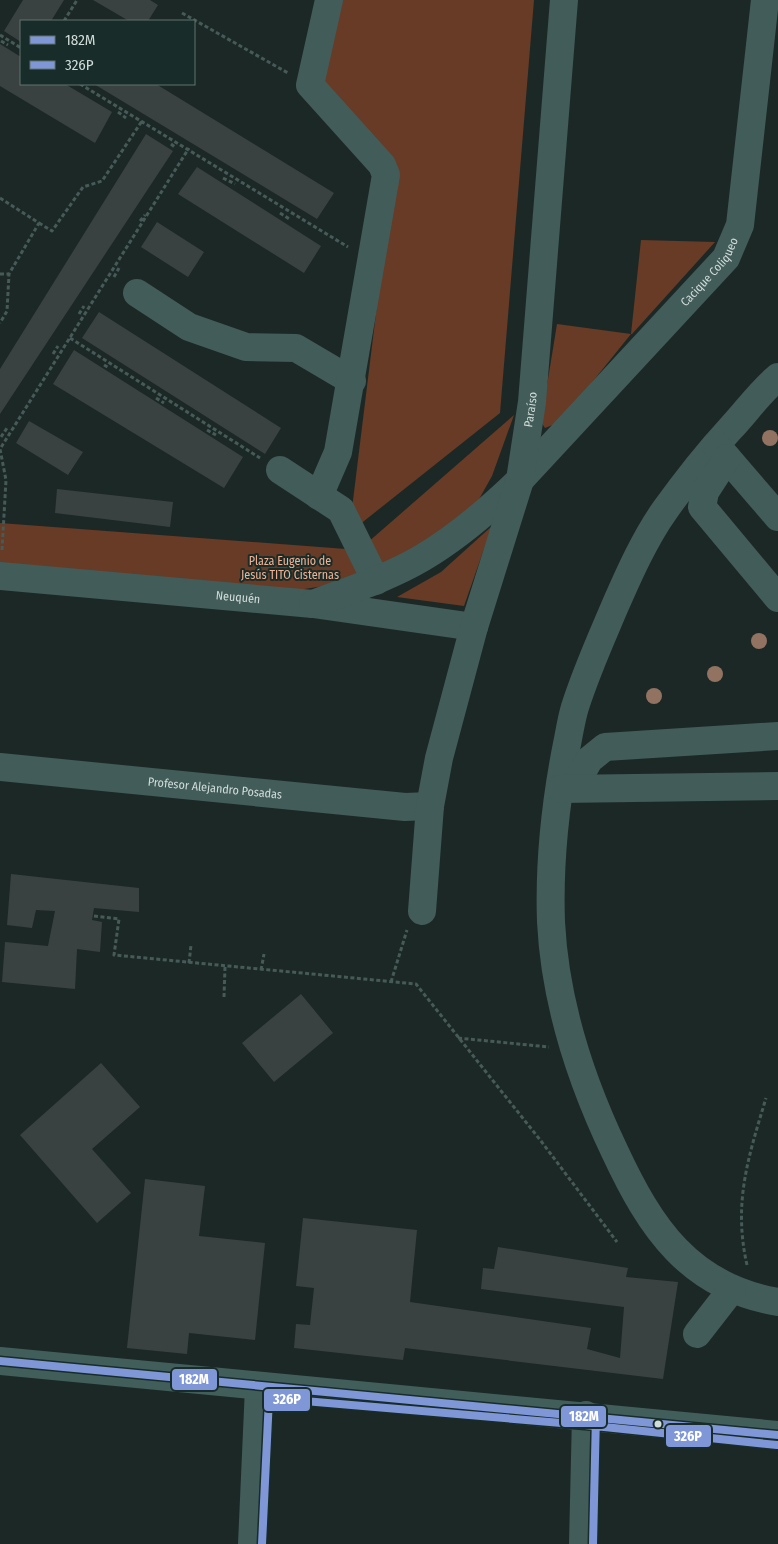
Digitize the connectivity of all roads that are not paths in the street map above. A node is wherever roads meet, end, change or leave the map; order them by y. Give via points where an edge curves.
1 (329, 0) edge
2 (564, 0) edge
3 (765, 0) edge
4 (137, 293) dead end
5 (778, 377) edge
6 (352, 381) junction
7 (721, 452) junction
8 (280, 470) road end
9 (520, 480) junction
10 (319, 496) junction
11 (778, 517) edge
12 (0, 577) edge
13 (376, 581) junction
14 (778, 598) edge
15 (313, 604) junction
16 (474, 626) junction
17 (778, 736) edge
18 (0, 767) edge
19 (778, 786) edge
20 (566, 789) junction
21 (430, 806) junction
22 (415, 918) road end
23 (754, 1296) edge
24 (697, 1334) dead end
25 (0, 1361) edge
26 (259, 1387) junction
27 (586, 1415) junction
28 (778, 1435) edge
29 (252, 1544) edge
30 (583, 1544) edge

1 - 6 street via 310,85 382,165 386,175
2 - 9 street, Paraíso via 532,402
3 - 9 street, Cacique Coliqueo via 740,225 726,258
4 - 6 street via 189,327 246,347 296,348
5 - 7 street
6 - 10 street via 338,452
7 - 11 street
7 - 14 street via 702,507
7 - 20 street via 664,511 626,580 574,709
8 - 10 street
9 - 13 street, Cacique Coliqueo via 453,538 421,559
9 - 16 street, Paraíso
10 - 13 street via 341,510
12 - 15 street, Neuquén
13 - 15 street, Cacique Coliqueo
15 - 16 street, Neuquén
16 - 21 street, Paraíso via 439,758
17 - 20 street via 605,747 589,760
18 - 21 street, Profesor Alejandro Posadas via 404,807
19 - 20 street
20 - 23 street via 551,876 551,924 559,982 597,1114 635,1195 662,1235 709,1278
21 - 22 street, Paraíso
23 - 24 street
25 - 26 main road
26 - 27 main road
26 - 29 street
27 - 28 main road
27 - 30 street

